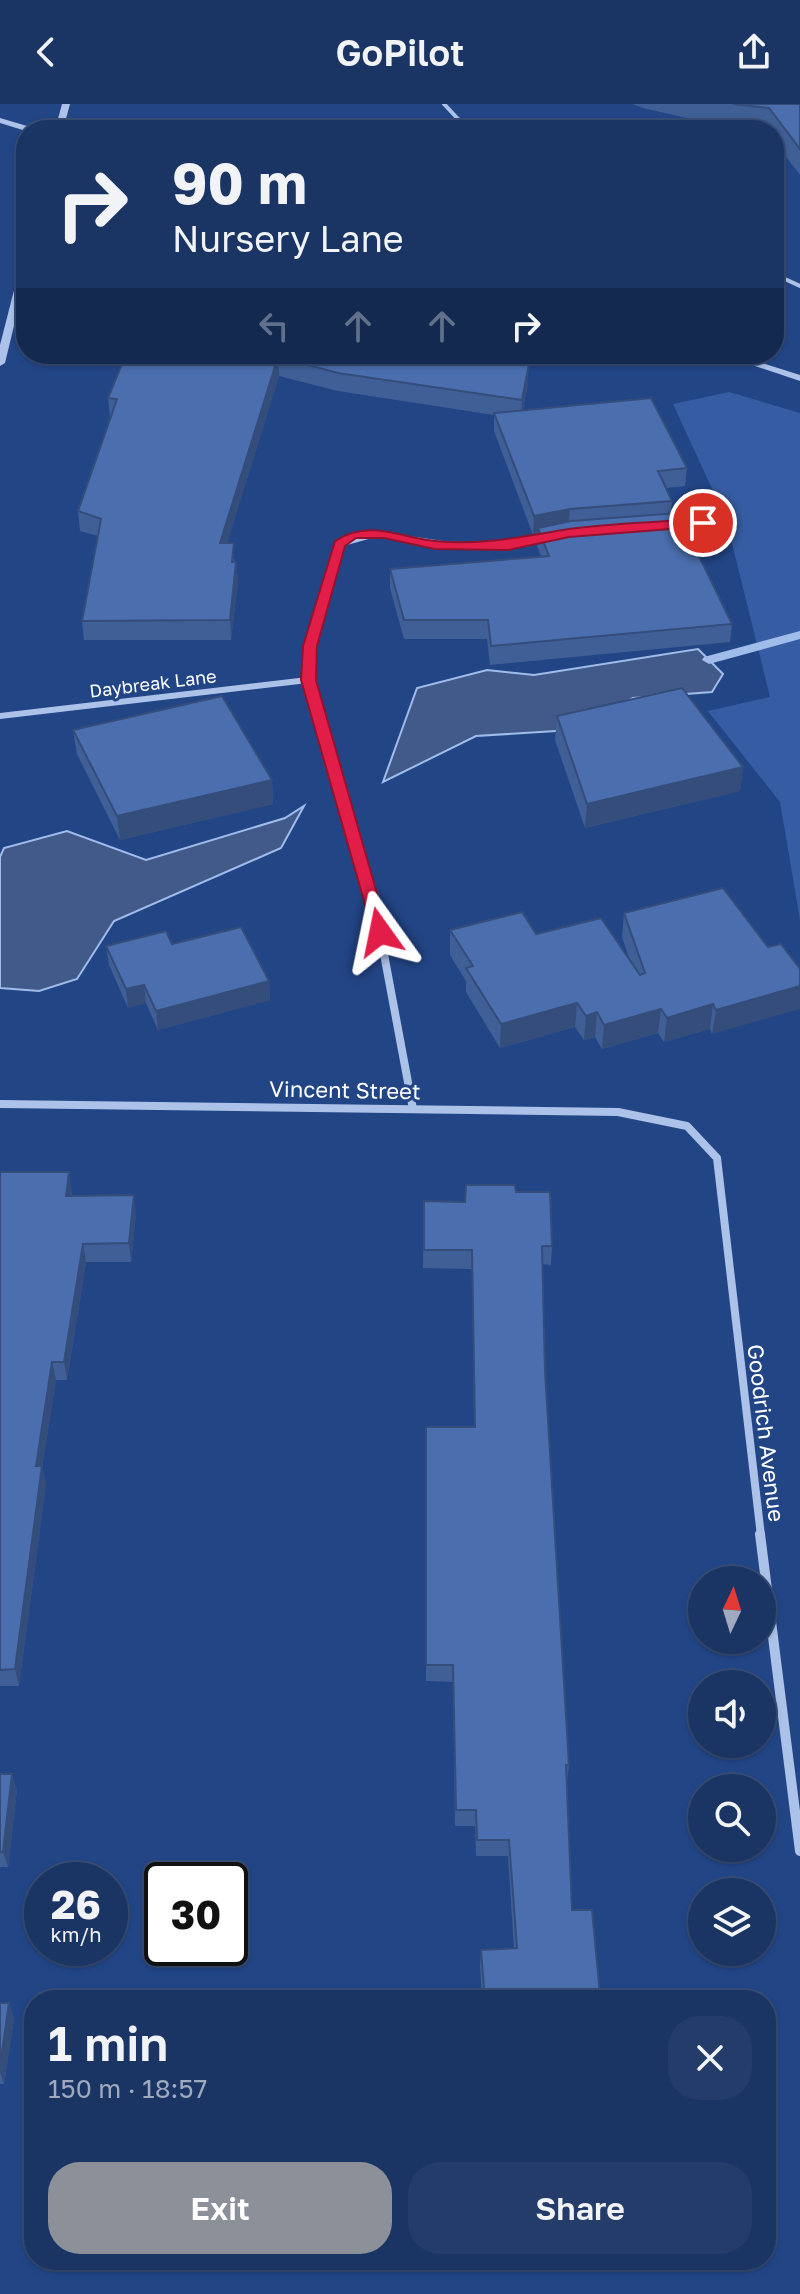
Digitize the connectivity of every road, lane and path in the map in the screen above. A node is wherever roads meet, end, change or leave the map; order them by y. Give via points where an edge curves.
1 (444, 104) edge
2 (460, 120) edge
3 (16, 299) edge
4 (0, 363) edge
5 (756, 364) edge
6 (800, 378) edge
7 (703, 523) dead end
8 (674, 525) edge
9 (554, 536) edge
10 (308, 680) junction
11 (0, 716) edge
12 (0, 1104) edge
13 (413, 1109) junction
14 (687, 1126) joint
15 (800, 1851) edge

1 - 2 lane
3 - 4 street
5 - 6 street
7 - 8 street
9 - 10 street via 508,546 353,535 339,544 310,646
10 - 11 street, Daybreak Lane
10 - 13 street via 374,902
12 - 13 street, Vincent Street
13 - 14 street, Vincent Street via 618,1112
14 - 15 street, Goodrich Avenue via 717,1158

